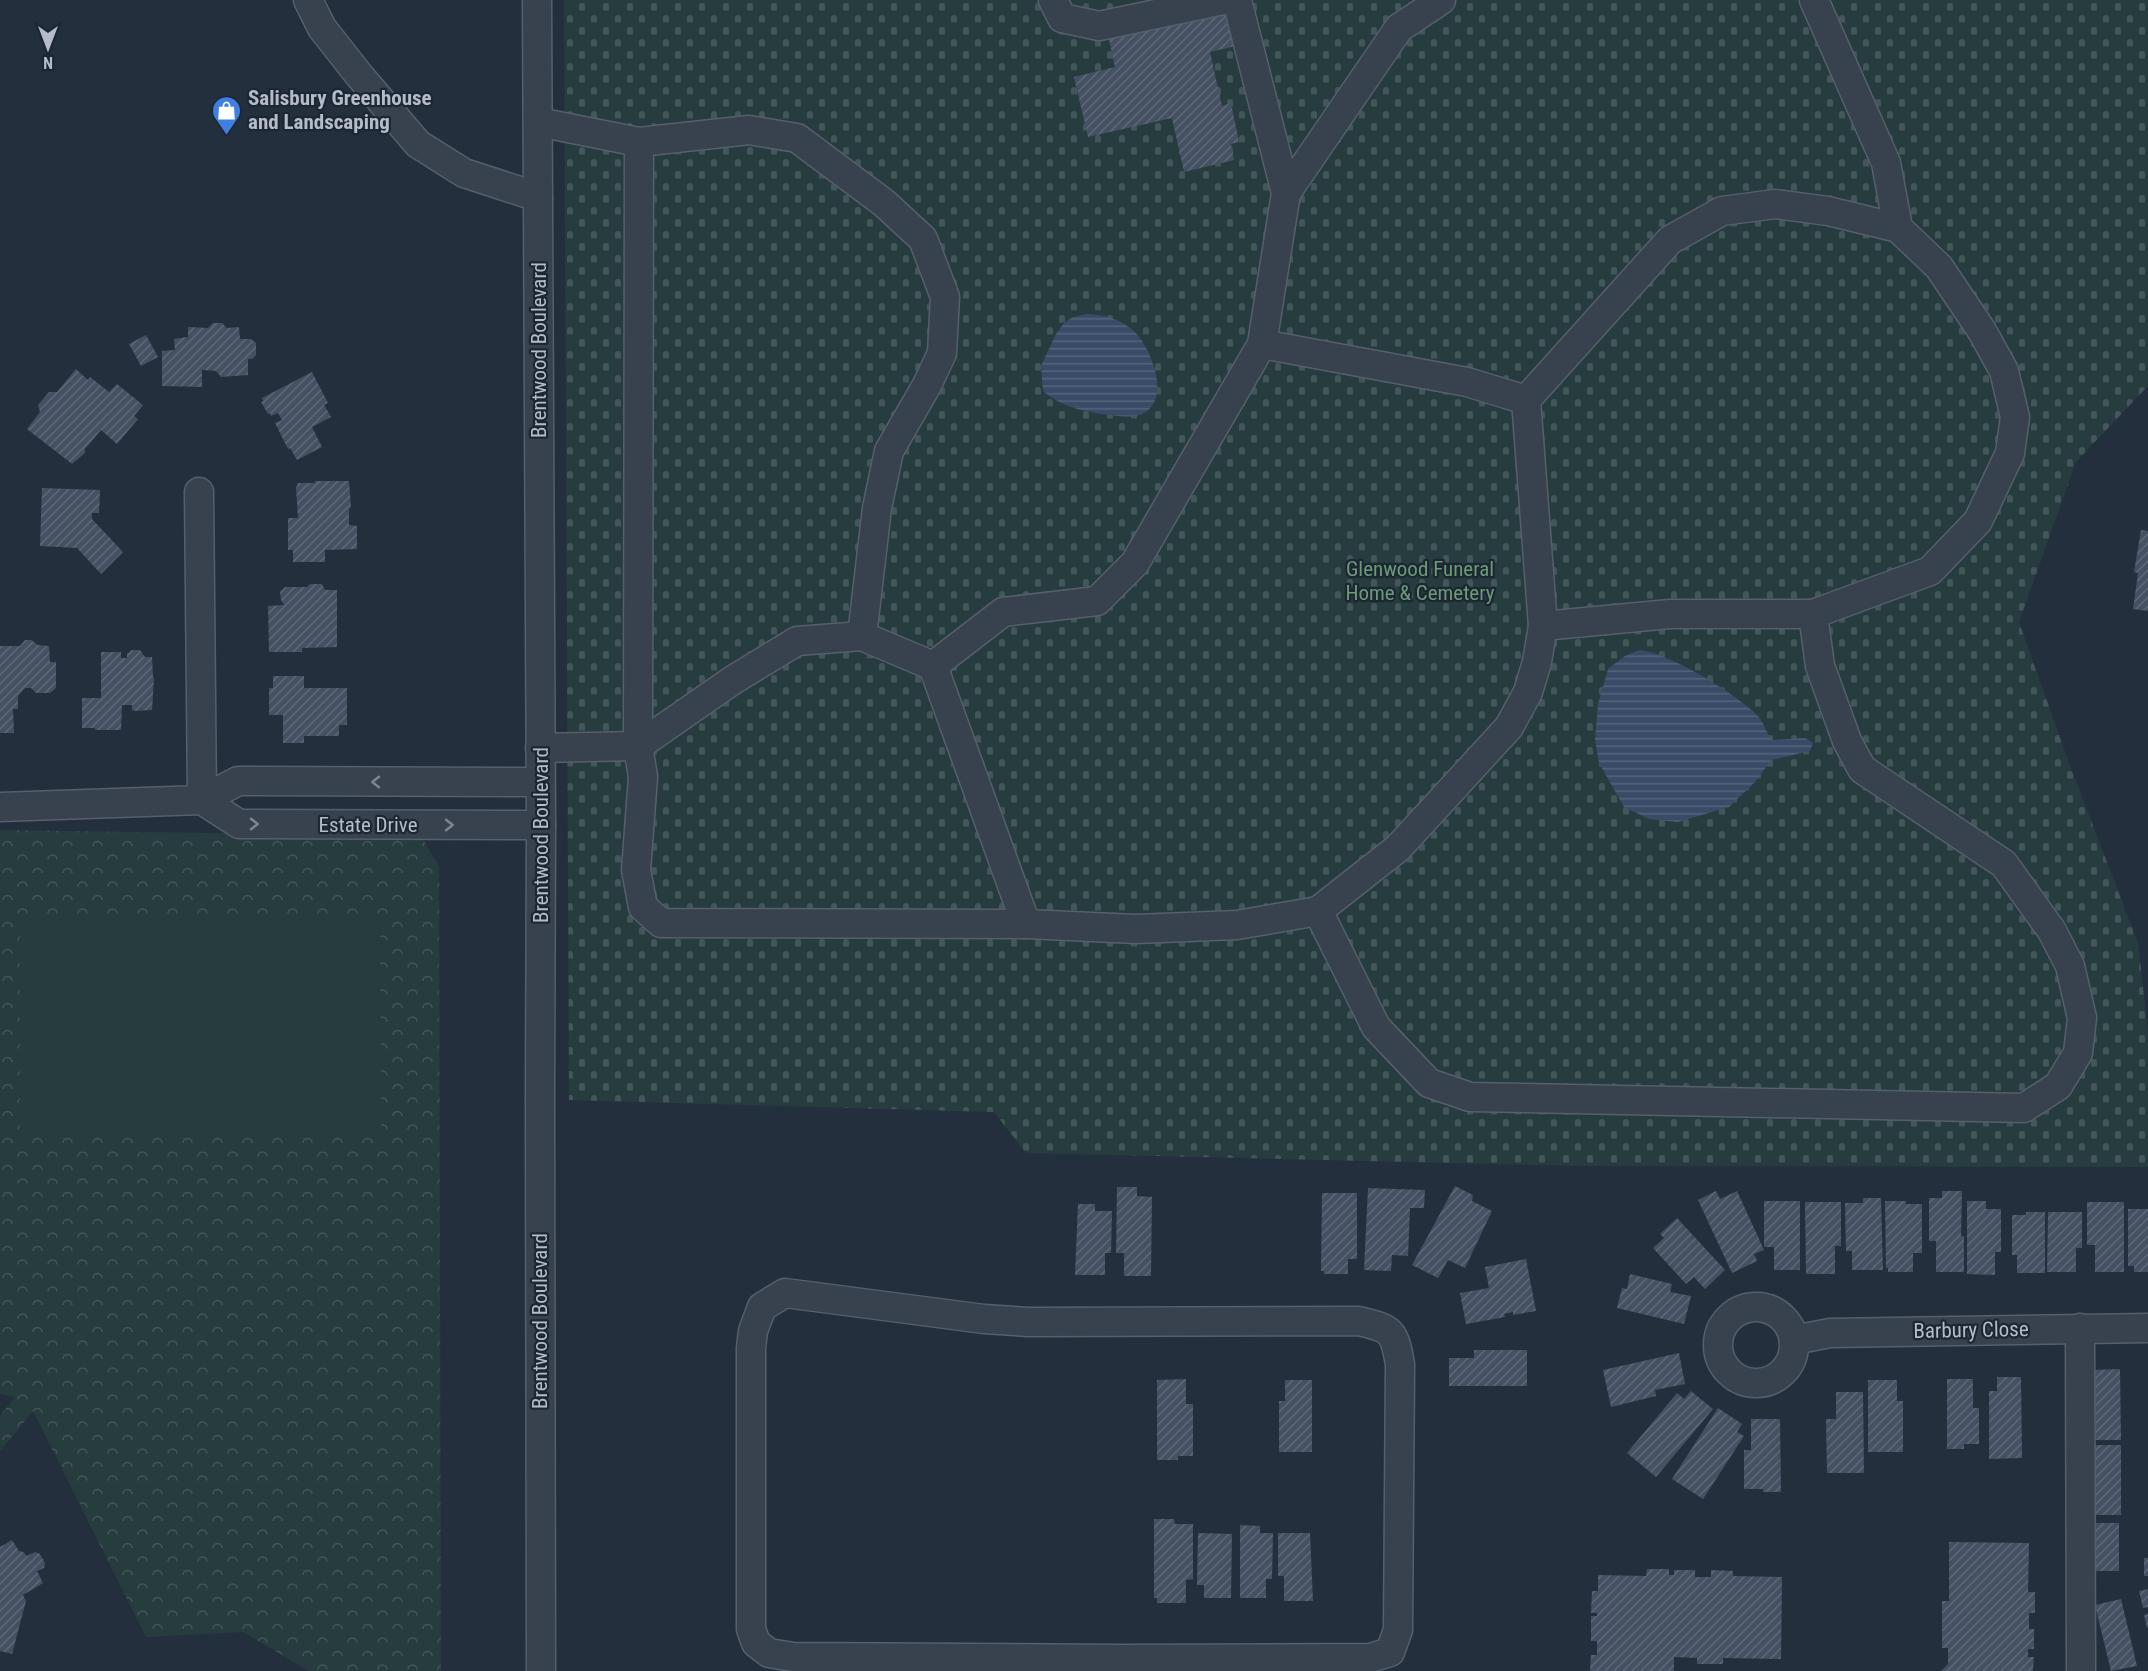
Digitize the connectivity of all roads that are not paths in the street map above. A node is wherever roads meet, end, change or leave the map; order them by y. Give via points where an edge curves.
1 (308, 0) edge
2 (537, 0) edge
3 (1053, 0) edge
4 (1223, 0) edge
5 (1237, 0) edge
6 (1441, 0) edge
7 (1814, 0) edge
8 (538, 122) junction
9 (639, 142) junction
10 (1286, 192) junction
11 (538, 197) junction
12 (1898, 228) junction
13 (1262, 344) junction
14 (1526, 400) junction
15 (199, 492) dead end
16 (1813, 614) junction
17 (1543, 626) junction
18 (862, 636) junction
19 (933, 666) junction
20 (638, 746) junction
21 (540, 748) junction
22 (540, 782) junction
23 (202, 800) junction
24 (0, 807) edge
25 (541, 825) junction
26 (1318, 911) junction
27 (1026, 924) junction
28 (2080, 1328) junction
29 (2148, 1328) edge
30 (1794, 1340) dead end
31 (1147, 1665) edge
32 (541, 1671) edge
33 (2081, 1671) edge

1 - 11 street via 322,28 418,144 464,173
2 - 8 street, Brentwood Boulevard
3 - 4 street via 1062,18 1100,26
5 - 10 street
6 - 10 street via 1399,28
7 - 12 street via 1886,163
8 - 9 street
8 - 11 street, Brentwood Boulevard
9 - 18 street via 748,130 797,138 884,202 923,238 945,297 942,353 889,451 877,508
9 - 20 street
10 - 13 street
11 - 21 street, Brentwood Boulevard
12 - 14 street via 1828,211 1775,204 1722,211 1670,240
12 - 16 street via 1939,267 2004,371 2015,417 2010,453 1978,521 1930,571
13 - 14 street via 1467,382
13 - 19 street via 1135,563 1097,601 1003,612
14 - 17 street
15 - 23 street
16 - 17 street via 1670,614
16 - 26 street via 1820,666 1847,741 1862,769 2004,864 2052,931 2070,966 2082,1018 2078,1053 2058,1086 2024,1108 1470,1097 1429,1083 1376,1027
17 - 26 street via 1534,672 1509,727 1398,848
18 - 19 street
18 - 20 street via 797,641
19 - 27 street
20 - 21 street
20 - 27 street via 643,777 636,870 643,906 662,923
21 - 22 street, Brentwood Boulevard
22 -> 23 street, Estate Drive via 238,781
22 - 25 street, Brentwood Boulevard
23 - 24 street, Estate Drive
23 -> 25 street, Estate Drive via 239,824
25 - 32 street, Brentwood Boulevard
26 - 27 street via 1237,925 1136,929
28 - 29 street, Barbury Close
28 - 30 street, Barbury Close via 1830,1333
28 - 33 street
31 - 31 street via 1370,1658 1390,1652 1398,1630 1400,1364 1396,1341 1384,1327 1359,1321 1028,1322 785,1293 762,1307 751,1348 751,1629 756,1643 769,1653 793,1657

